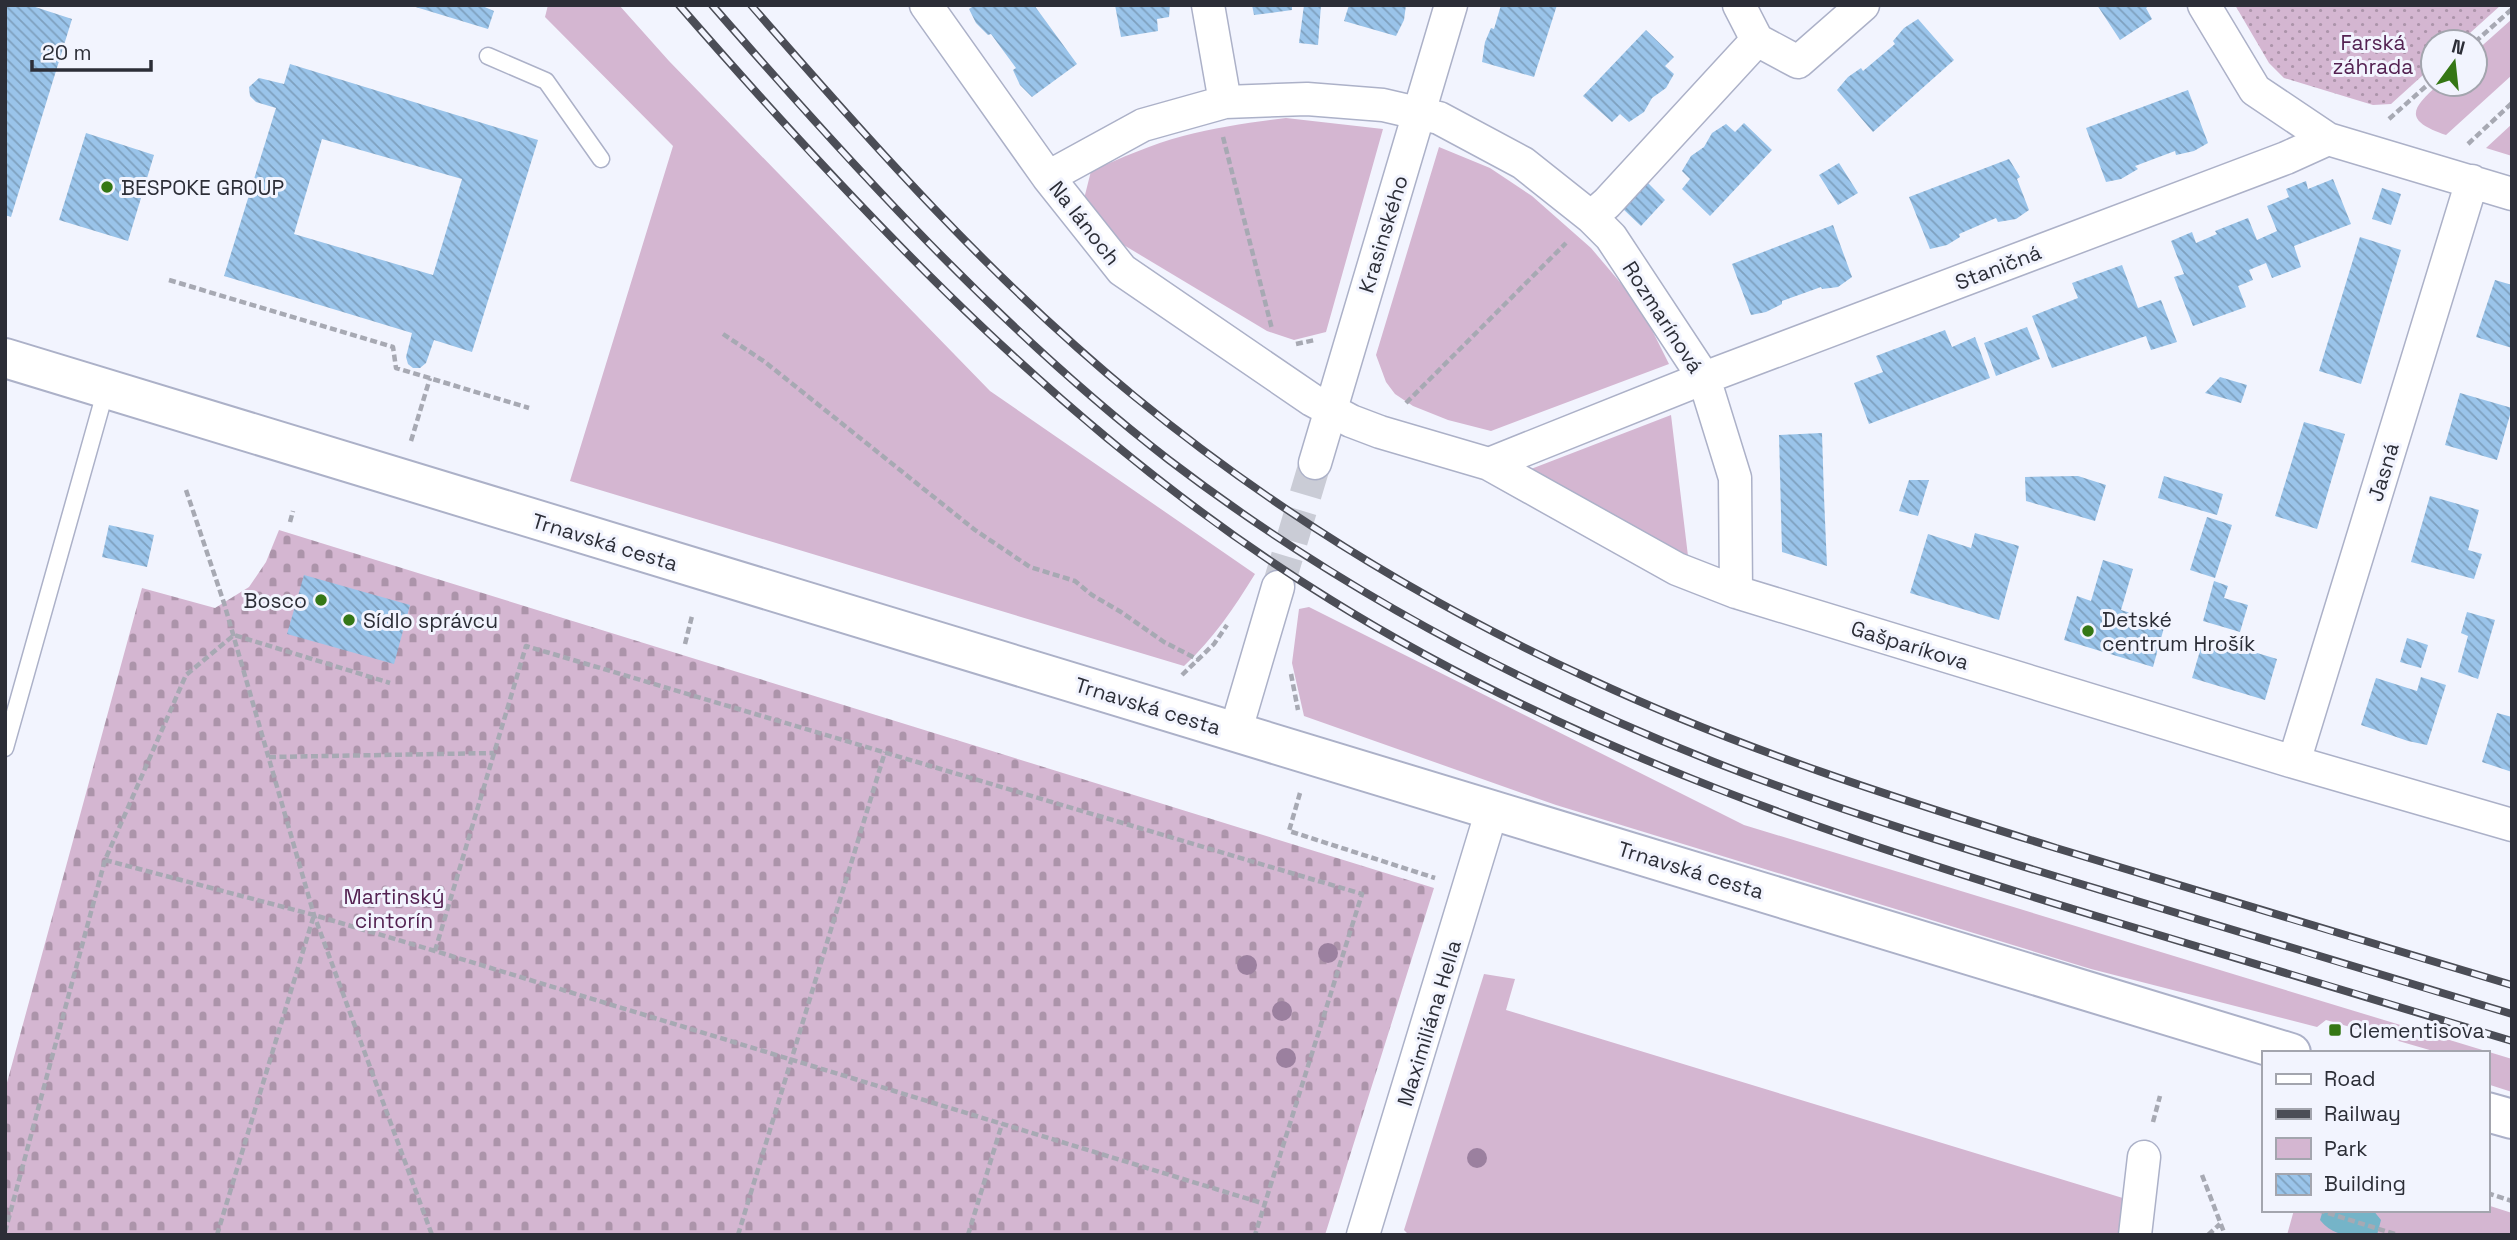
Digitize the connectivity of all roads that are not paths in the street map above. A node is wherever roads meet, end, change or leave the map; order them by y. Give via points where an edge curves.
1 (926, 5) edge
2 (1208, 5) edge
3 (1451, 5) edge
4 (1739, 5) edge
5 (1863, 5) edge
6 (2204, 5) edge
7 (1757, 40) junction
8 (488, 56) dead end
9 (1219, 103) junction
10 (1419, 113) junction
11 (2328, 139) junction
12 (601, 159) dead end
13 (1048, 177) junction
14 (2472, 181) junction
15 (2512, 194) edge
16 (1591, 217) junction
17 (5, 358) edge
18 (1704, 378) junction
19 (106, 389) junction
20 (1331, 410) junction
21 (1315, 463) tunnel mouth
22 (1489, 464) junction
23 (1278, 587) tunnel mouth
24 (1736, 592) junction
25 (1235, 733) junction
26 (5, 748) edge
27 (2294, 762) junction
28 (1492, 810) junction
29 (2512, 825) edge
30 (2284, 1051) edge
31 (2489, 1113) edge
32 (2512, 1119) edge
33 (2144, 1157) dead end
34 (1363, 1235) edge
35 (2135, 1235) edge

1 - 13 street, Na lánoch
2 - 9 street
3 - 10 street, Krasinského
4 - 7 street
5 - 7 street via 1798,62
6 - 11 street via 2255,90
7 - 16 street
8 - 12 lane via 546,81
9 - 10 street, Rozmarínová via 1307,99
9 - 13 street, Rozmarínová via 1143,125
10 - 16 street, Rozmarínová via 1439,118 1523,163
10 - 20 street, Krasinského
11 - 14 street
11 - 18 street, Staničná
13 - 20 street, Na lánoch via 1122,270
14 - 15 street
14 - 27 street, Jasná
16 - 18 street, Rozmarínová via 1611,237
17 - 19 main road, Trnavská cesta
18 - 22 street, Staničná
18 - 24 street, Rozmarínová via 1735,478
19 - 25 main road, Trnavská cesta
19 - 26 lane
20 - 21 street, Krasinského
20 - 22 street, Gašparíkova via 1380,432
22 - 24 street, Gašparíkova via 1677,569
23 - 25 street
24 - 27 street, Gašparíkova
25 - 28 main road, Trnavská cesta
27 - 29 street, Gašparíkova
28 - 30 main road, Trnavská cesta
28 - 34 street, Maximiliána Hella
31 - 32 main road
33 - 35 street

